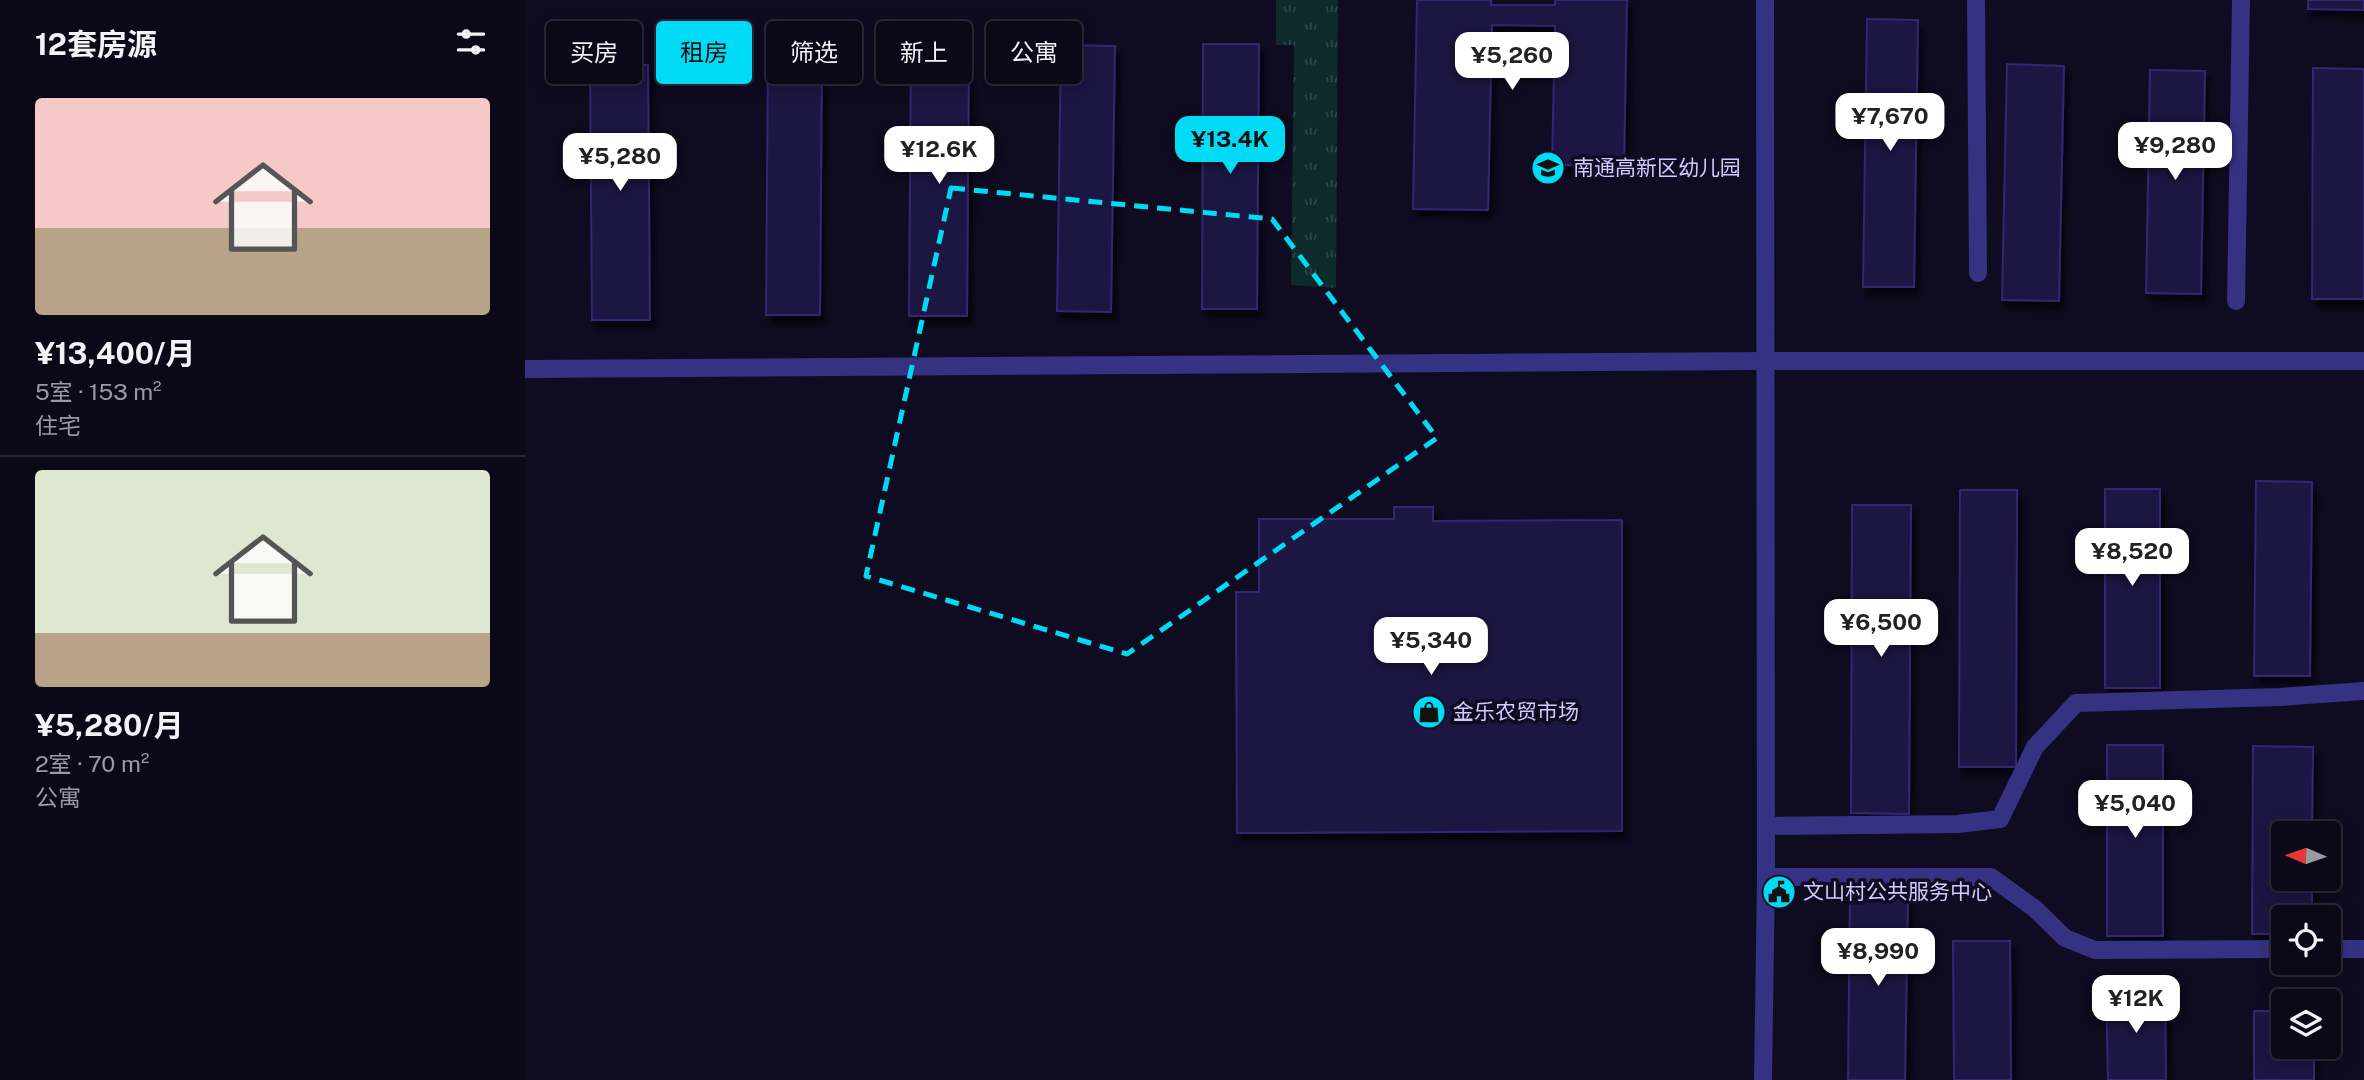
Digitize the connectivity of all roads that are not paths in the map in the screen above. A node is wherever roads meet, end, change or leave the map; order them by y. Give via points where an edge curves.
1 (1765, 0) edge
2 (1976, 0) edge
3 (2241, 0) edge
4 (1978, 272) dead end
5 (2236, 301) dead end
6 (1764, 361) junction
7 (2364, 361) edge
8 (525, 369) edge
9 (2364, 691) edge
10 (1766, 826) junction
11 (1766, 877) junction
12 (2271, 949) edge
13 (2341, 949) edge
14 (2364, 949) edge
15 (1763, 1080) edge

1 - 6 street
2 - 4 street
3 - 5 street
6 - 7 street
6 - 8 street
6 - 10 street
9 - 10 street via 2076,702 2035,747 2000,819 1958,824
10 - 11 street
11 - 12 street via 1991,877 2065,938 2095,950
11 - 15 street
13 - 14 street

